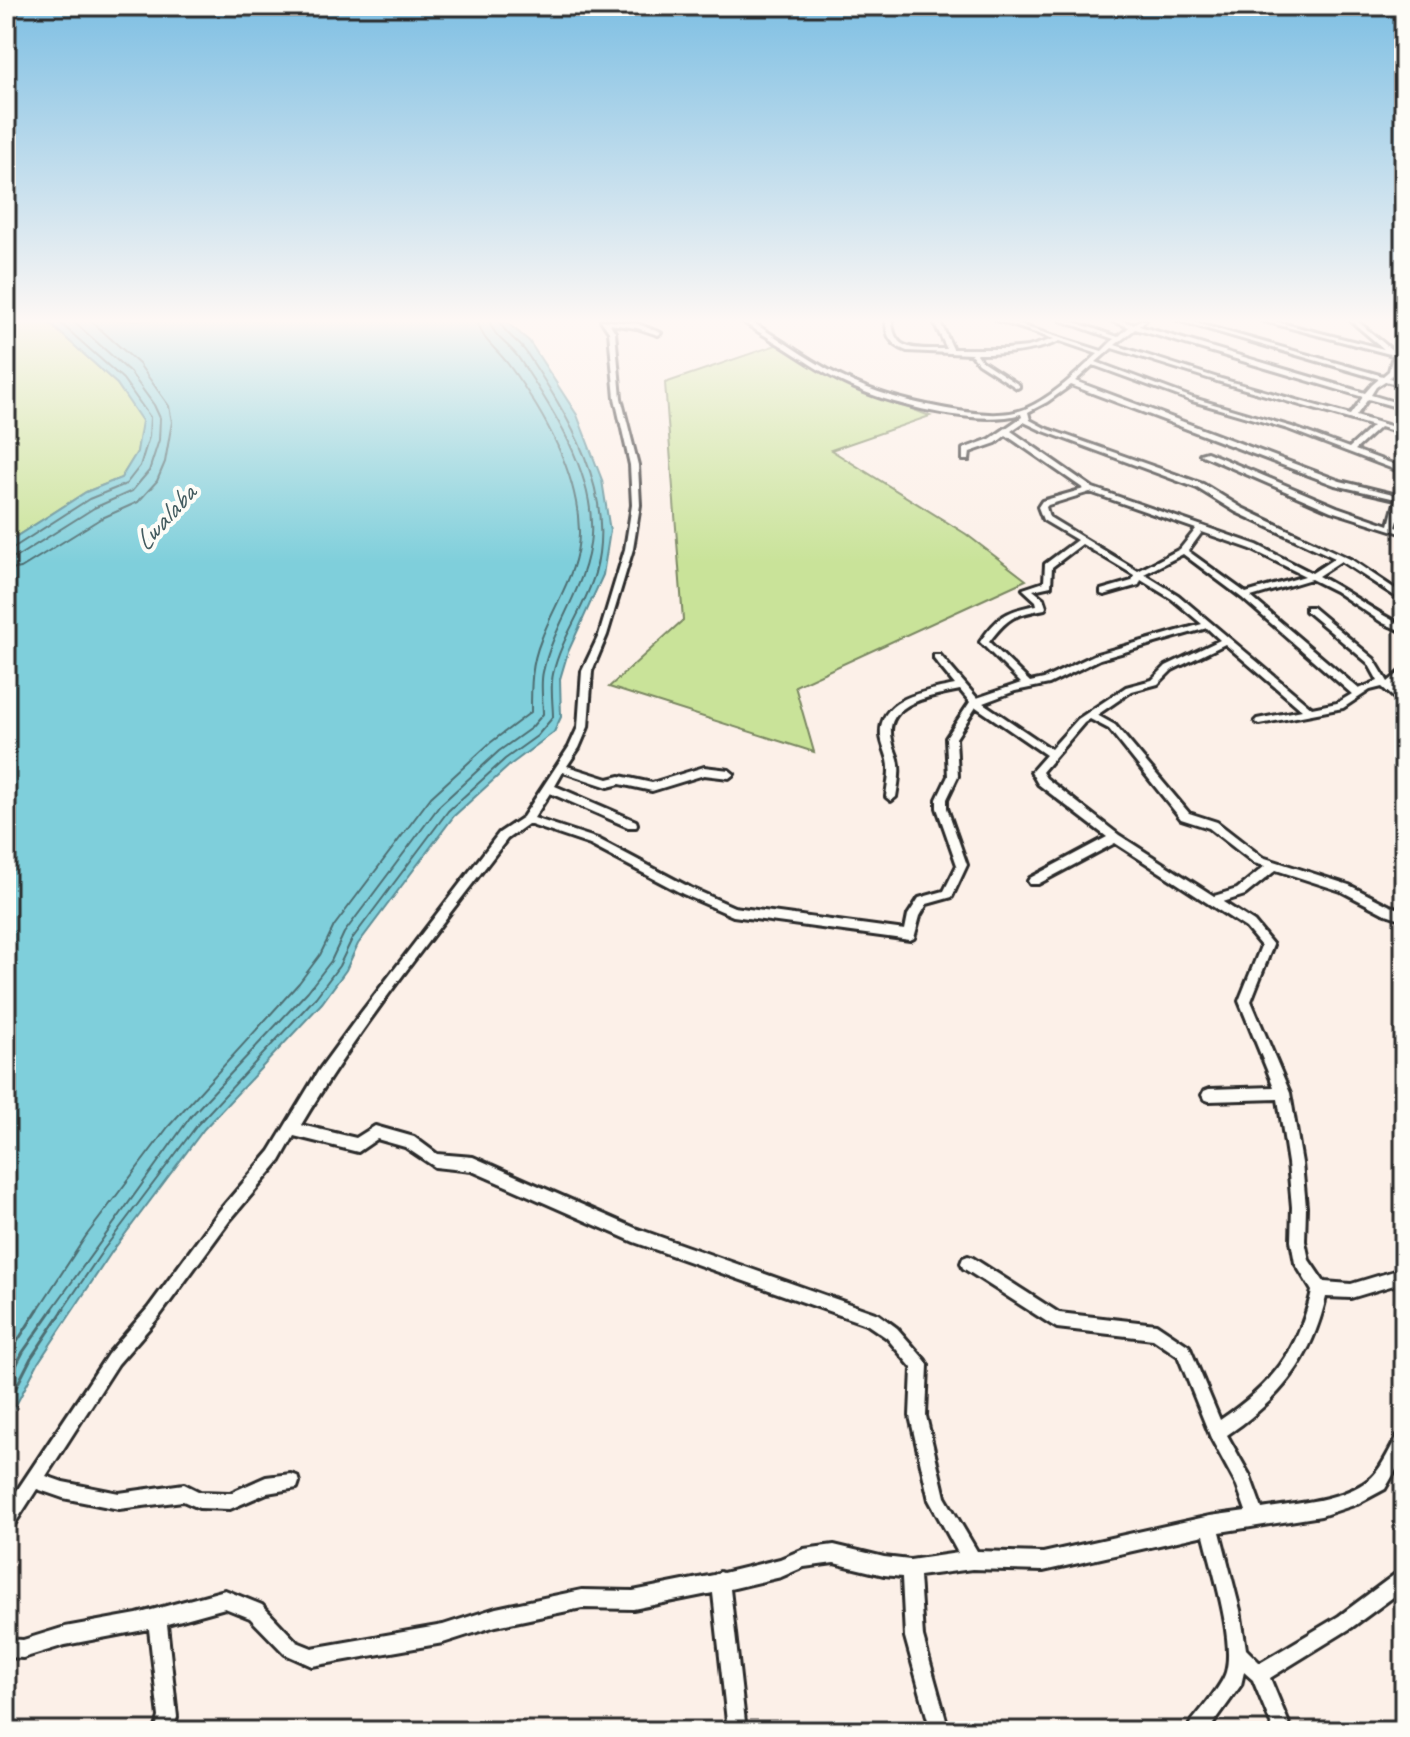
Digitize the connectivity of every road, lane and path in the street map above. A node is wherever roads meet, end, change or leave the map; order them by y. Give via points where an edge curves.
1 (619, 401) edge
2 (912, 401) edge
3 (1043, 401) edge
4 (1121, 401) edge
5 (1198, 401) edge
6 (1295, 401) edge
7 (1364, 401) edge
8 (1382, 401) edge
9 (1404, 407) edge
10 (1024, 415) junction
11 (1352, 417) junction
12 (1378, 425) junction
13 (1006, 431) junction
14 (1404, 432) edge
15 (1349, 451) junction
16 (1204, 454) dead end
17 (966, 458) dead end
18 (1404, 471) edge
19 (1404, 488) edge
20 (1090, 490) junction
21 (1400, 498) junction
22 (1201, 528) junction
23 (1392, 528) junction
24 (1404, 532) edge
25 (1082, 540) junction
26 (1183, 551) junction
27 (1341, 558) junction
28 (1138, 574) junction
29 (1312, 576) junction
30 (1104, 592) dead end
31 (1245, 596) junction
32 (1404, 599) edge
33 (1309, 609) dead end
34 (1208, 625) junction
35 (1404, 629) edge
36 (1227, 640) junction
37 (937, 657) dead end
38 (1404, 672) edge
39 (1387, 684) junction
40 (1028, 685) junction
41 (960, 687) junction
42 (1357, 693) junction
43 (975, 702) junction
44 (1404, 702) edge
45 (1310, 711) junction
46 (1092, 716) junction
47 (1260, 721) dead end
48 (1052, 754) junction
49 (562, 768) junction
50 (729, 774) dead end
51 (547, 787) junction
52 (891, 797) dead end
53 (527, 820) junction
54 (632, 824) dead end
55 (1115, 838) junction
56 (1274, 865) junction
57 (1034, 881) dead end
58 (1211, 901) junction
59 (1404, 915) edge
60 (1283, 1093) junction
61 (1209, 1095) dead end
62 (292, 1129) junction
63 (968, 1263) dead end
64 (1404, 1275) edge
65 (1320, 1289) junction
66 (1217, 1432) junction
67 (1404, 1441) edge
68 (34, 1480) junction
69 (291, 1482) dead end
70 (1257, 1517) junction
71 (6, 1522) edge
72 (1210, 1525) junction
73 (972, 1560) junction
74 (910, 1569) junction
75 (1404, 1578) edge
76 (720, 1581) junction
77 (157, 1617) junction
78 (6, 1648) edge
79 (1238, 1654) junction
80 (1259, 1674) junction
81 (164, 1731) edge
82 (737, 1731) edge
83 (940, 1731) edge
84 (1197, 1731) edge
85 (1283, 1731) edge

1 - 49 street via 631,446 636,505 629,549 587,671 583,727
2 - 10 street via 960,415
3 - 10 street
4 - 21 street via 1338,483
5 - 15 street
6 - 11 street
7 - 11 street
8 - 9 street
10 - 13 street
10 - 27 street via 1043,429 1200,486
11 - 12 street
12 - 14 street
12 - 15 street
13 - 17 street via 966,451
13 - 20 street
15 - 18 street
16 - 23 street
19 - 21 street
20 - 22 street
20 - 25 street via 1042,507 1048,520
21 - 23 street
22 - 26 street
22 - 29 street
23 - 24 street
25 - 28 street
25 - 40 street via 1048,566 1048,584 1027,589 1042,607 1001,618 984,642
26 - 28 street
26 - 31 street
27 - 29 street
27 - 32 street
28 - 30 street via 1136,583
28 - 34 street
29 - 31 street
29 - 35 street
31 - 42 street
33 - 39 street via 1371,661
34 - 36 street
34 - 40 street via 1097,657
36 - 45 street
36 - 46 street via 1169,668 1155,682 1129,689
37 - 41 street
38 - 39 street
39 - 42 street
39 - 44 street
40 - 43 street
41 - 43 street
41 - 52 street via 913,699 889,716
42 - 45 street via 1340,706
43 - 48 street
43 - 53 street via 953,731 953,776 942,799 962,865 948,894 923,901 910,935 733,911 594,842
45 - 47 street
46 - 48 street
46 - 56 street via 1112,727 1185,816 1213,825 1258,860
48 - 55 street via 1036,772 1038,777
49 - 50 street via 608,783 620,780 652,787 704,771
49 - 51 street
51 - 53 street
51 - 54 street
53 - 62 street via 503,836 361,1022
55 - 57 street
55 - 58 street
56 - 58 street via 1241,892
56 - 59 street via 1345,888
58 - 60 street via 1250,925 1267,945 1245,1001
60 - 61 street
60 - 65 street via 1302,1263
62 - 68 street via 113,1359
62 - 73 street via 358,1145 375,1132 409,1142 435,1160 473,1164 634,1235 873,1319 920,1365 918,1416 937,1500
63 - 66 street via 1057,1320 1156,1332 1184,1351
64 - 65 street via 1351,1291
65 - 66 street via 1310,1327 1274,1390
66 - 70 street
67 - 70 street via 1379,1483 1351,1498
68 - 69 street via 119,1501 184,1492 199,1500 230,1501 266,1485
68 - 71 street
70 - 72 street
72 - 73 street via 1043,1562
72 - 79 street
73 - 74 street
74 - 76 street via 834,1554
74 - 83 street via 914,1637
75 - 80 street via 1345,1622
76 - 77 street via 633,1600 582,1599 443,1634 312,1657 291,1648 256,1611 225,1599
76 - 82 street
77 - 78 street via 23,1649
77 - 81 street via 168,1717
79 - 80 street
79 - 84 street via 1234,1678
80 - 85 street

